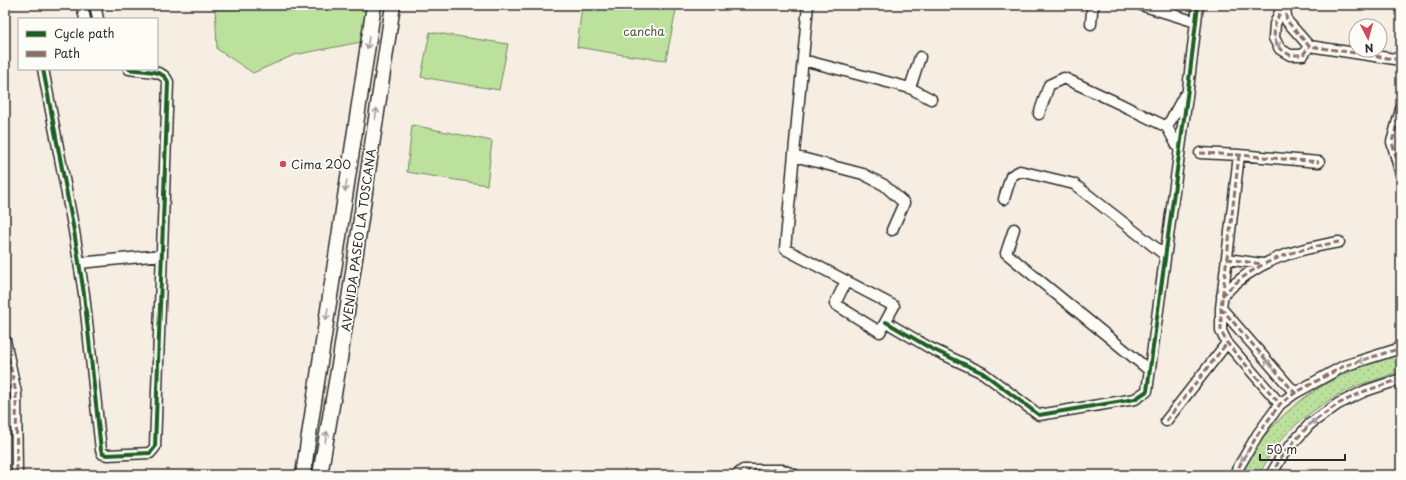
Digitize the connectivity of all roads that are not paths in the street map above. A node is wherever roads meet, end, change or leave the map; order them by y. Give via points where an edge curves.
1 (82, 5) edge
2 (95, 5) edge
3 (374, 5) edge
4 (393, 5) edge
5 (808, 5) edge
6 (1094, 5) edge
7 (1141, 5) edge
8 (1198, 5) edge
9 (1284, 5) edge
10 (85, 18) edge
11 (98, 18) edge
12 (1196, 22) junction
13 (1091, 24) dead end
14 (1309, 46) junction
15 (920, 57) dead end
16 (803, 60) junction
17 (1401, 60) edge
18 (43, 70) edge
19 (136, 70) edge
20 (910, 88) junction
21 (1188, 89) junction
22 (931, 99) dead end
23 (1401, 109) edge
24 (1039, 114) dead end
25 (1167, 128) junction
26 (354, 129) junction
27 (373, 134) junction
28 (1179, 149) junction
29 (1200, 153) dead end
30 (1239, 155) junction
31 (794, 156) junction
32 (1319, 162) dead end
33 (348, 166) junction
34 (368, 169) junction
35 (1401, 176) edge
36 (1004, 199) dead end
37 (1014, 229) dead end
38 (892, 230) dead end
39 (1339, 242) dead end
40 (337, 247) junction
41 (356, 251) junction
42 (162, 255) junction
43 (1165, 256) junction
44 (1227, 259) junction
45 (79, 263) junction
46 (1262, 264) junction
47 (332, 281) junction
48 (846, 281) junction
49 (351, 285) junction
50 (1222, 296) junction
51 (1221, 308) junction
52 (886, 322) junction
53 (5, 340) edge
54 (1227, 343) junction
55 (1401, 348) edge
56 (1149, 370) junction
57 (1401, 379) edge
58 (1295, 393) junction
59 (1280, 404) junction
60 (1166, 421) dead end
61 (17, 475) edge
62 (303, 475) edge
63 (320, 475) edge
64 (737, 475) edge
65 (795, 475) edge
66 (1234, 475) edge
67 (1271, 475) edge

1 - 10 street
2 - 11 street
3 -> 26 street, AVENIDA PASEO LA TOSCANA
27 -> 4 street, AVENIDA PASEO LA TOSCANA
5 - 16 street
6 - 13 street
7 - 12 street
8 - 12 street
9 - 14 street via 1287,21
9 -> 14 street via 1275,24 1274,38 1280,49 1290,56 1303,55
12 - 21 street
14 - 17 street
15 - 20 street
16 - 20 street
16 - 31 street
18 - 45 street
19 - 42 street via 162,74 168,82
20 - 22 street
21 - 25 street
21 - 28 street
23 - 35 street via 1392,142
24 - 25 street via 1049,85 1064,78
25 - 28 street
26 - 27 street
26 - 33 street, AVENIDA PASEO LA TOSCANA
27 - 34 street, AVENIDA PASEO LA TOSCANA
28 - 43 street
29 - 30 street
30 - 32 street
30 - 44 street
31 - 38 street via 863,174 884,185 904,203
31 - 48 street via 785,249
33 - 34 street via 360,170
33 -> 40 street, AVENIDA PASEO LA TOSCANA
34 - 41 street, AVENIDA PASEO LA TOSCANA
36 - 43 street via 1011,176 1020,171 1074,184
37 - 56 street via 1006,253
39 - 46 street
40 - 41 street via 348,246
40 - 47 street, AVENIDA PASEO LA TOSCANA
41 - 49 street, AVENIDA PASEO LA TOSCANA
42 - 45 street
42 - 45 street via 155,447 150,453 107,455 101,450
43 - 56 street
44 - 46 street
44 - 50 street
46 - 50 street
47 - 49 street via 340,286
47 -> 62 street, AVENIDA PASEO LA TOSCANA
48 - 52 street via 894,306
48 - 52 street via 835,304 880,332
63 -> 49 street, AVENIDA PASEO LA TOSCANA
50 - 51 street
51 - 54 street via 1221,331
58 -> 51 street
52 - 56 street via 930,348 982,373 1039,414 1135,399 1147,391
53 - 61 street via 16,393
54 - 59 street
54 - 60 street
55 -> 58 street via 1344,366
67 -> 57 street via 1283,454 1310,424 1338,404 1365,391
58 - 59 street
59 -> 66 street via 1258,434
64 - 65 street via 743,470 783,470

